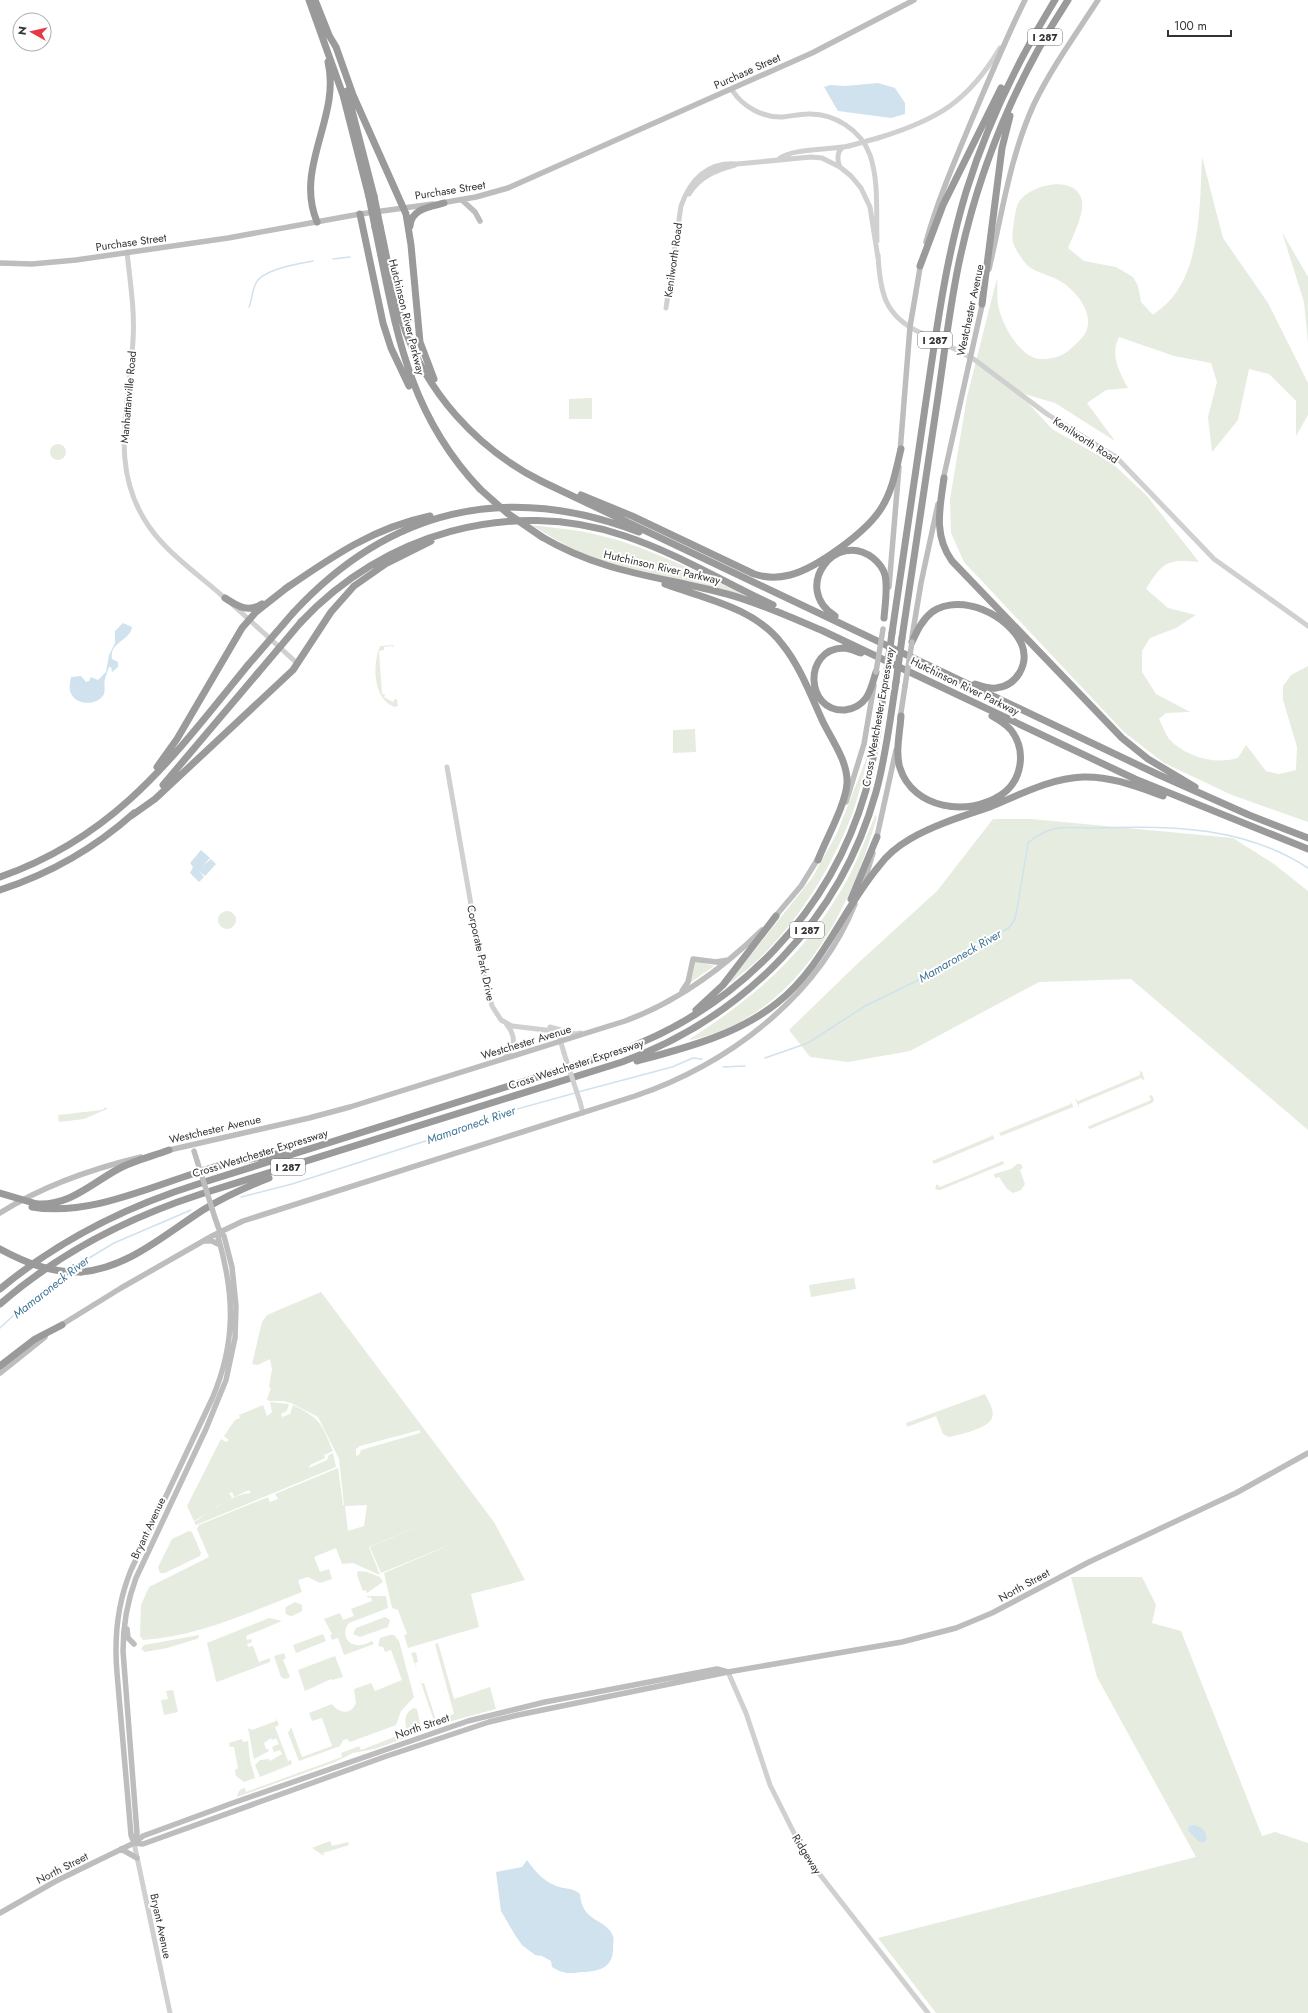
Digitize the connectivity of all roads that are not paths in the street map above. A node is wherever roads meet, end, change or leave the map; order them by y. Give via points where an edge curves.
1 (309, 0) edge
2 (315, 0) edge
3 (914, 0) edge
4 (1025, 0) edge
5 (1055, 0) edge
6 (1068, 0) edge
7 (1097, 0) edge
8 (318, 23) junction
9 (327, 32) junction
10 (1005, 40) junction
11 (1021, 58) junction
12 (1024, 76) junction
13 (732, 90) junction
14 (842, 148) junction
15 (779, 159) junction
16 (840, 167) junction
17 (371, 197) junction
18 (462, 200) junction
19 (444, 203) junction
20 (404, 207) junction
21 (360, 214) junction
22 (480, 221) dead end
23 (317, 222) junction
24 (378, 226) junction
25 (411, 245) junction
26 (127, 252) junction
27 (878, 258) junction
28 (0, 263) edge
29 (920, 266) junction
30 (982, 304) junction
31 (666, 308) dead end
32 (910, 327) junction
33 (970, 358) junction
34 (449, 407) junction
35 (433, 426) junction
36 (900, 449) junction
37 (944, 478) junction
38 (543, 482) junction
39 (472, 510) junction
40 (484, 524) junction
41 (691, 552) junction
42 (642, 576) junction
43 (289, 586) junction
44 (225, 598) junction
45 (884, 618) junction
46 (250, 621) junction
47 (1308, 626) edge
48 (821, 630) junction
49 (858, 631) junction
50 (912, 642) junction
51 (884, 660) junction
52 (298, 664) junction
53 (876, 672) junction
54 (943, 672) junction
55 (959, 696) junction
56 (901, 716) junction
57 (447, 767) dead end
58 (1217, 801) junction
59 (1213, 811) junction
60 (117, 812) junction
61 (131, 816) junction
62 (877, 837) junction
63 (1308, 838) edge
64 (1308, 849) edge
65 (818, 860) junction
66 (0, 877) edge
67 (0, 890) edge
68 (859, 894) junction
69 (776, 916) junction
70 (841, 922) junction
71 (730, 959) junction
72 (680, 995) junction
73 (507, 1024) junction
74 (609, 1027) junction
75 (675, 1027) junction
76 (538, 1029) junction
77 (561, 1042) junction
78 (501, 1060) junction
79 (586, 1074) junction
80 (583, 1113) junction
81 (194, 1144) junction
82 (314, 1147) junction
83 (169, 1150) junction
84 (315, 1159) junction
85 (0, 1193) edge
86 (35, 1205) junction
87 (0, 1212) edge
88 (220, 1232) junction
89 (204, 1241) junction
90 (220, 1245) junction
91 (0, 1249) edge
92 (0, 1289) edge
93 (0, 1304) edge
94 (62, 1325) junction
95 (0, 1366) edge
96 (0, 1373) edge
97 (1308, 1453) edge
98 (138, 1573) junction
99 (134, 1644) dead end
100 (728, 1672) junction
101 (134, 1843) junction
102 (121, 1849) junction
103 (137, 1858) junction
104 (0, 1913) edge
105 (170, 2013) edge
106 (928, 2013) edge

1 - 8 highway, Hutchinson River Parkway
2 - 9 highway, Hutchinson River Parkway
3 - 13 main road, Purchase Street via 816,51
4 - 10 main road
5 - 11 highway, Cross Westchester Expressway / I 287
6 - 12 highway, Cross Westchester Expressway / I 287
7 - 30 main road, Westchester Avenue via 1049,75 1026,124 1012,168
8 - 17 highway, Hutchinson River Parkway via 350,117
8 - 23 highway via 331,83 329,104 311,173 312,199
9 - 17 highway, Hutchinson River Parkway via 354,112
9 - 20 highway via 336,47 353,95
10 - 14 street, Kenilworth Road, bridge via 983,76 955,103 919,124
10 - 29 main road via 942,192
11 - 29 highway via 999,91 950,190
11 - 75 highway, Cross Westchester Expressway / I 287, bridge via 981,148 952,244 938,320 886,677 866,790 844,847 822,889 786,938 755,970 714,1003
12 - 30 highway via 1005,135
12 - 79 highway, Cross Westchester Expressway / I 287, bridge via 988,161 960,258 882,770 864,829 838,884 803,935 761,980 706,1022 652,1051
13 - 18 main road, Purchase Street via 508,188
13 - 27 street, Kenilworth Road via 746,105 763,114 776,117 807,114 824,116 843,123 857,135 866,148 873,168
14 - 15 street, Kenilworth Road via 805,151
14 - 16 street via 838,155
15 - 16 street, Kenilworth Road via 782,161 818,158
15 - 31 street, Kenilworth Road via 718,165 702,174 684,196
16 - 27 street, Kenilworth Road via 857,182 868,200
17 - 24 highway, Hutchinson River Parkway, bridge
18 - 19 main road, Purchase Street
18 - 22 main road via 475,212
19 - 20 main road, Purchase Street
19 - 25 highway via 423,209 414,215 410,223
20 - 21 main road, Purchase Street
20 - 25 highway
21 - 23 main road, Purchase Street
21 - 35 highway via 387,336 419,407
23 - 26 main road, Purchase Street
24 - 34 highway, Hutchinson River Parkway via 404,328 424,370
24 - 35 highway, Hutchinson River Parkway via 406,363 416,392
25 - 34 highway via 420,342 429,369
26 - 28 main road, Purchase Street via 42,263
26 - 44 street, Manhattanville Road via 134,319 123,440 128,482 137,506 153,532
27 - 32 street, Kenilworth Road via 884,299 900,322
29 - 32 main road
30 - 33 main road, Westchester Avenue
32 - 33 street, Kenilworth Road, bridge
32 - 36 main road
33 - 37 main road, Westchester Avenue
33 - 47 street, Kenilworth Road via 1047,414 1116,458 1214,559
34 - 38 highway, Hutchinson River Parkway via 469,430 492,450
35 - 42 highway, Hutchinson River Parkway, bridge via 454,458 480,489 507,513 542,537 587,560
36 - 38 highway via 890,492 871,521 810,566 782,577 768,577 751,572 632,516
36 - 45 main road via 893,549
37 - 50 main road, Westchester Avenue via 921,583
37 - 58 highway via 939,530 944,549 954,564 1122,738 1148,759
38 - 41 highway, Hutchinson River Parkway
39 - 41 highway via 525,507 579,513 612,522
39 - 43 highway via 428,517 378,532 345,548
39 - 60 highway, bridge via 420,524 372,547 334,573 293,613 162,768
40 - 48 highway via 522,520 553,522 587,526 624,536 779,607
40 - 52 highway via 418,547 368,575 335,606
40 - 61 highway, bridge via 433,536 384,557 340,586 301,622 175,772
41 - 49 highway, Hutchinson River Parkway
42 - 48 highway, Hutchinson River Parkway via 736,596
42 - 65 highway via 747,614 770,630 787,650 838,751 846,773 847,786 844,796
43 - 44 highway via 260,606 252,608 240,607
43 - 46 highway via 258,610
44 - 46 street, Manhattanville Road
45 - 49 highway via 886,580 881,566 871,556 862,552 848,551 838,554 829,559 820,570 817,594 829,612
45 - 53 main road, Westchester Avenue, bridge
46 - 52 street, Manhattanville Road
46 - 60 highway via 238,634 170,750
48 - 51 highway, Hutchinson River Parkway
49 - 54 highway, Hutchinson River Parkway
50 - 54 highway via 921,624 932,612 944,607 963,605 979,608 992,615 1012,631 1022,648 1024,660 1020,672 1013,681 1001,687 984,687
50 - 56 main road, Westchester Avenue, bridge
51 - 53 highway via 846,649 834,650 817,664 813,684 816,693 825,704 848,709 858,706 865,699
51 - 55 highway, Hutchinson River Parkway
52 - 61 highway via 167,788
53 - 65 main road, Westchester Avenue via 858,766 839,818
54 - 58 highway, Hutchinson River Parkway
55 - 56 highway via 1006,725 1019,746 1020,764 1014,781 1002,794 986,802 945,806 929,801 914,790 903,776 899,762
55 - 59 highway, Hutchinson River Parkway via 1135,779
56 - 62 main road via 891,777
57 - 73 street, Corporate Park Drive via 487,990 496,1013
58 - 63 highway, Hutchinson River Parkway
59 - 64 highway, Hutchinson River Parkway
59 - 68 highway via 1107,779 1066,779 913,837 884,860
60 - 66 highway via 61,850
61 - 67 highway via 67,861 33,878
62 - 68 main road
62 - 70 highway via 861,880
65 - 69 main road, Westchester Avenue
68 - 70 highway
68 - 80 main road via 845,926 819,966 795,995 760,1028 726,1053 695,1071 657,1088
69 - 71 main road, Westchester Avenue
69 - 75 highway via 713,996
70 - 79 highway via 802,979 758,1017 701,1042
71 - 72 main road, Westchester Avenue
71 - 72 main road via 720,962 693,959 688,982
72 - 74 main road, Westchester Avenue
73 - 76 street
73 - 78 street via 513,1035 513,1044 508,1055
74 - 76 street via 575,1034 551,1027
74 - 77 main road, Westchester Avenue
75 - 82 highway, Cross Westchester Expressway / I 287 via 613,1054
76 - 77 street via 554,1031
77 - 78 main road, Westchester Avenue
77 - 80 street, bridge
78 - 81 main road, Westchester Avenue via 323,1114
79 - 84 highway, Cross Westchester Expressway / I 287
80 - 88 main road via 258,1215
81 - 83 main road, Westchester Avenue
81 - 88 main road, Bryant Avenue, bridge
82 - 86 highway via 220,1165 89,1205 58,1209
82 - 92 highway, Cross Westchester Expressway / I 287 via 176,1191 126,1210 65,1242
83 - 86 highway via 125,1166 67,1199
83 - 87 main road, Westchester Avenue via 71,1177 35,1192
84 - 91 highway, bridge via 222,1199 152,1244 103,1268 81,1272 44,1268
84 - 93 highway, Cross Westchester Expressway / I 287 via 170,1204 128,1222 67,1254
85 - 86 highway, bridge
88 - 89 main road
88 - 90 main road, Bryant Avenue
88 - 98 main road, Bryant Avenue via 224,1236 236,1293 236,1329 232,1358 218,1402
89 - 90 main road
89 - 94 main road
90 - 101 main road, Bryant Avenue via 229,1282 231,1313 223,1371 128,1577 117,1622 115,1652 131,1835
94 - 95 highway via 35,1340
94 - 96 main road
97 - 100 main road, North Street via 1236,1493 1118,1547 972,1622 902,1642
98 - 99 main road via 126,1632
98 - 101 main road, Bryant Avenue via 128,1600 123,1636 137,1833
100 - 101 main road, North Street via 490,1722 384,1757 143,1844
100 - 106 street, Ridgeway via 746,1713 770,1785 800,1843 823,1879
101 - 102 main road, North Street
101 - 103 street, Bryant Avenue
102 - 103 main road
102 - 104 main road, North Street via 56,1881
103 - 105 street, Bryant Avenue

